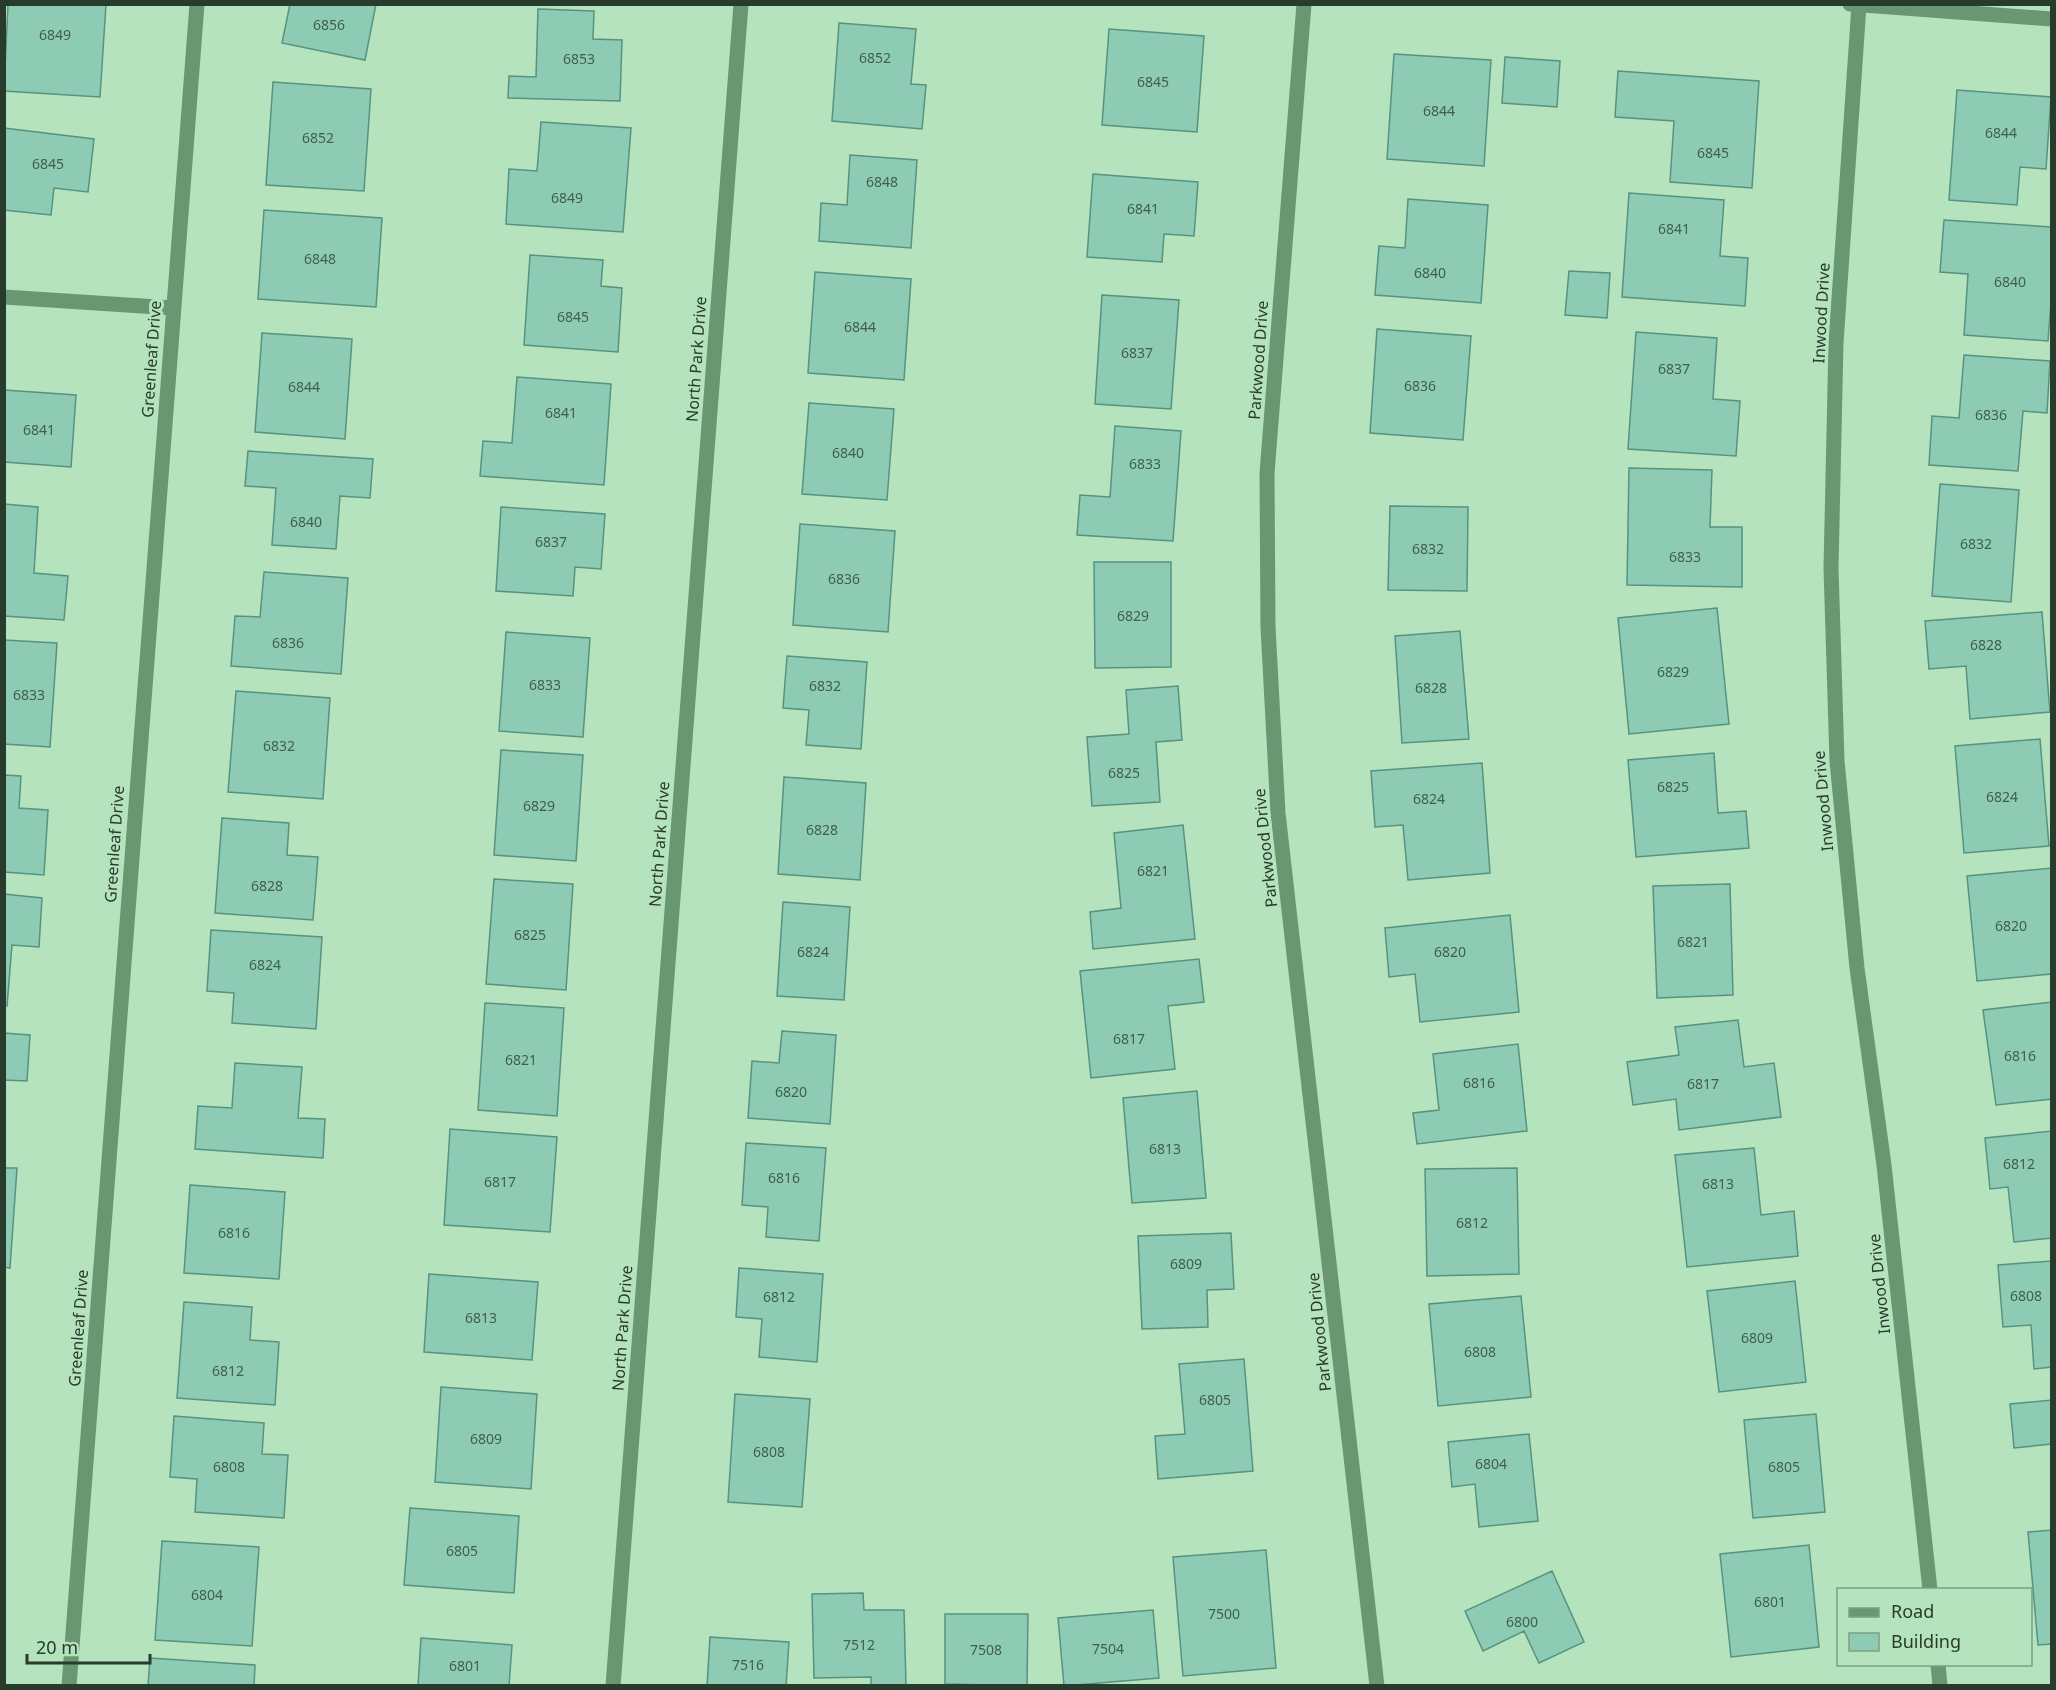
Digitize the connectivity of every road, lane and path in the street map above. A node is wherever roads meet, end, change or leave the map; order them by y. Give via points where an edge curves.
1 (197, 4) edge
2 (741, 4) edge
3 (1304, 4) edge
4 (1850, 4) edge
5 (1859, 5) edge
6 (2052, 19) edge
7 (4, 297) edge
8 (173, 308) junction
9 (1930, 1588) edge
10 (1938, 1666) edge
11 (69, 1686) edge
12 (613, 1686) edge
13 (1377, 1686) edge
14 (1940, 1686) edge

1 - 8 street, Greenleaf Drive
2 - 12 street, North Park Drive
3 - 13 street, Parkwood Drive via 1267,473 1268,627 1278,813
4 - 5 street
5 - 6 street
5 - 9 street, Inwood Drive via 1836,343 1831,568 1837,761 1857,968 1884,1165
7 - 8 street
8 - 11 street, Greenleaf Drive
10 - 14 street

